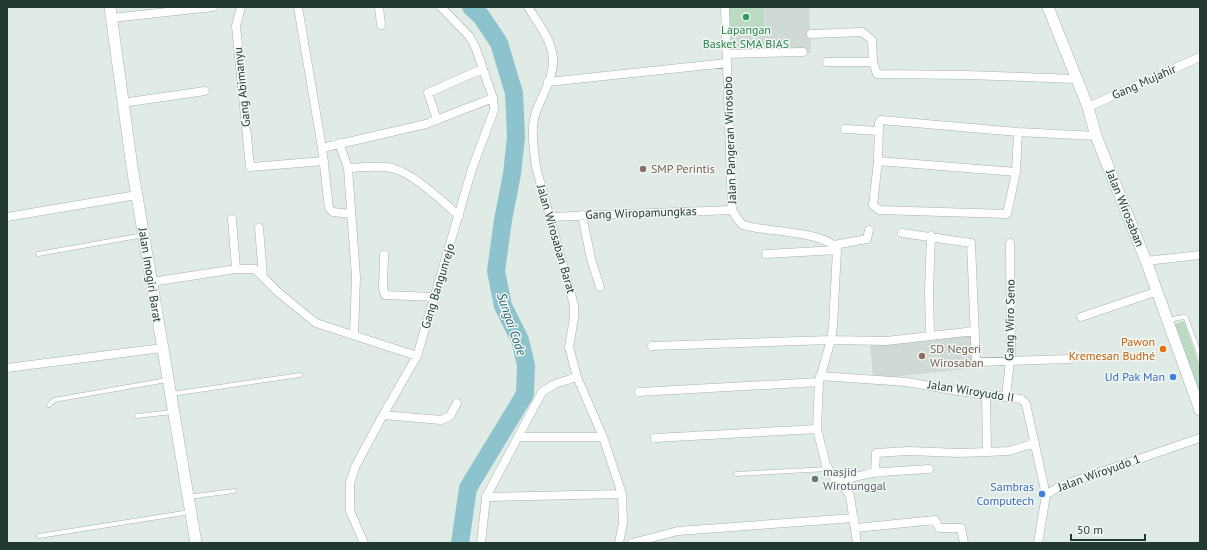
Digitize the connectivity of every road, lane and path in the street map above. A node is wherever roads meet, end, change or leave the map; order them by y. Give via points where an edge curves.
1 (110, 7) edge
2 (213, 7) edge
3 (241, 7) edge
4 (298, 7) edge
5 (379, 7) edge
6 (441, 7) edge
7 (528, 7) edge
8 (725, 7) edge
9 (1048, 7) edge
10 (112, 18) junction
11 (381, 25) dead end
12 (811, 34) dead end
13 (803, 52) dead end
14 (726, 54) junction
15 (1200, 57) edge
16 (827, 62) dead end
17 (873, 62) junction
18 (727, 63) junction
19 (482, 69) junction
20 (1076, 79) junction
21 (548, 82) junction
22 (205, 91) dead end
23 (493, 98) junction
24 (122, 103) junction
25 (1088, 107) junction
26 (437, 120) junction
27 (845, 129) dead end
28 (879, 131) junction
29 (1018, 132) junction
30 (1096, 136) junction
31 (339, 143) junction
32 (322, 148) junction
33 (324, 161) junction
34 (878, 161) junction
35 (348, 168) junction
36 (1016, 172) junction
37 (137, 195) junction
38 (732, 210) junction
39 (351, 214) junction
40 (582, 215) junction
41 (459, 216) junction
42 (7, 217) edge
43 (549, 217) junction
44 (232, 219) dead end
45 (259, 228) dead end
46 (869, 230) dead end
47 (902, 233) dead end
48 (144, 235) junction
49 (931, 236) junction
50 (1010, 243) dead end
51 (836, 248) junction
52 (38, 254) dead end
53 (766, 254) dead end
54 (384, 255) dead end
55 (1200, 255) edge
56 (1146, 261) junction
57 (236, 269) junction
58 (263, 276) junction
59 (151, 282) junction
60 (600, 287) dead end
61 (1158, 291) junction
62 (435, 297) junction
63 (1081, 317) dead end
64 (1168, 320) junction
65 (975, 331) junction
66 (354, 335) junction
67 (928, 336) junction
68 (831, 340) junction
69 (652, 346) dead end
70 (162, 348) junction
71 (417, 356) junction
72 (1200, 356) edge
73 (1070, 359) dead end
74 (1010, 361) junction
75 (7, 368) edge
76 (300, 375) dead end
77 (577, 377) junction
78 (819, 379) junction
79 (167, 380) junction
80 (639, 392) dead end
81 (170, 394) junction
82 (986, 394) junction
83 (1006, 396) junction
84 (457, 403) dead end
85 (49, 405) dead end
86 (1200, 409) edge
87 (174, 412) junction
88 (383, 415) junction
89 (137, 416) dead end
90 (817, 429) junction
91 (603, 437) junction
92 (518, 438) junction
93 (655, 438) dead end
94 (1200, 438) edge
95 (1036, 443) junction
96 (987, 452) junction
97 (828, 469) junction
98 (929, 469) dead end
99 (875, 473) junction
100 (736, 474) dead end
101 (839, 483) junction
102 (234, 491) dead end
103 (622, 494) junction
104 (1046, 495) junction
105 (188, 497) junction
106 (486, 497) junction
107 (190, 512) junction
108 (854, 518) junction
109 (856, 528) junction
110 (39, 536) dead end
111 (196, 543) edge
112 (364, 543) edge
113 (481, 543) edge
114 (620, 543) edge
115 (632, 543) edge
116 (857, 543) edge
117 (964, 543) edge
118 (1038, 543) edge

1 - 10 main road, Jalan Imogiri Barat
2 - 10 street
3 - 33 street, Gang Abimanyu via 236,26 250,167
4 - 32 street
5 - 11 street
6 - 19 street via 472,40
7 - 21 street, Jalan Wirosaban Barat via 541,26 550,48 553,65
8 - 14 street, Jalan Pangeran Wirosobo
9 - 20 main road, Jalan Wirosaban
10 - 24 main road, Jalan Imogiri Barat
12 - 17 street via 862,32 872,40
13 - 14 street
14 - 18 street, Jalan Pangeran Wirosobo
15 - 25 street, Gang Mujahir
16 - 17 street
17 - 20 street via 875,73 879,74 967,74
18 - 21 street
18 - 38 street, Jalan Pangeran Wirosobo
19 - 23 street
19 - 26 street via 428,93
20 - 25 main road, Jalan Wirosaban
21 - 43 street, Jalan Wirosaban Barat via 536,113 533,138 536,167
22 - 24 street
23 - 26 street
23 - 41 street, Gang Bangunrejo via 492,115 472,169
24 - 37 main road, Jalan Imogiri Barat
25 - 30 main road, Jalan Wirosaban
26 - 31 street
27 - 28 street
28 - 29 street via 879,123 882,120
28 - 34 street
29 - 30 street
29 - 36 street
30 - 56 main road, Jalan Wirosaban
31 - 32 street
31 - 35 street
32 - 33 street
33 - 39 street via 330,210
34 - 36 street
34 - 36 street via 872,202 874,208 879,210 1006,215 1009,212
35 - 39 street
35 - 41 street via 397,169 430,191
37 - 42 street
37 - 48 main road, Jalan Imogiri Barat
38 - 40 street, Gang Wiropamungkas
38 - 51 street, Jalan Pangeran Wirosobo via 746,226 822,239
39 - 66 street via 356,276
40 - 43 street, Gang Wiropamungkas
40 - 60 street
41 - 62 street, Gang Bangunrejo
43 - 77 street, Jalan Wirosaban Barat via 574,305 569,344
44 - 57 street
45 - 58 street
46 - 51 street via 867,239
47 - 49 street
48 - 52 lane
48 - 59 main road, Jalan Imogiri Barat
49 - 65 street via 972,244
49 - 67 street
50 - 74 street, Gang Wiro Seno
51 - 53 street
51 - 68 street via 836,299
54 - 62 street via 385,295
55 - 56 street
56 - 61 main road, Jalan Wirosaban
57 - 58 street via 255,269
57 - 59 street
58 - 66 street via 279,294 310,320 321,326
59 - 70 main road, Jalan Imogiri Barat
61 - 63 street
61 - 64 main road, Jalan Wirosaban
62 - 71 street, Gang Bangunrejo
64 - 72 lane via 1186,318
64 - 86 main road, Jalan Wirosaban
65 - 67 street
65 - 74 street via 976,362
66 - 71 street
67 - 68 street via 886,341
68 - 69 street
68 - 78 street
70 - 75 street
70 - 79 main road, Jalan Imogiri Barat
71 - 88 street, Gang Bangunrejo
73 - 74 street
74 - 83 street, Gang Wiro Seno
76 - 81 lane
77 - 91 street, Jalan Wirosaban Barat
77 - 92 street via 544,390
78 - 80 street, Jalan Wiroyudo II
78 - 82 street, Jalan Wiroyudo II via 907,382
78 - 90 street
79 - 81 main road, Jalan Imogiri Barat
79 - 85 lane via 54,400
81 - 87 main road, Jalan Imogiri Barat
82 - 83 street, Jalan Wiroyudo II
82 - 96 street
83 - 95 street, Jalan Wiroyudo II via 1025,402
84 - 88 street via 450,416 441,420
87 - 89 lane
87 - 105 main road, Jalan Imogiri Barat
88 - 112 street, Gang Bangunrejo via 355,467 350,483 350,511
90 - 93 street
90 - 97 street via 823,459
91 - 92 street
91 - 103 street, Jalan Wirosaban Barat
92 - 106 street
94 - 104 street, Jalan Wiroyudo 1 via 1060,486
95 - 96 street via 1009,450
95 - 104 street, Jalan Wiroyudo II
96 - 99 street via 876,453
97 - 100 lane
97 - 101 street
98 - 99 street
99 - 101 street via 856,476
101 - 108 street via 849,494
102 - 105 lane
103 - 106 street
103 - 114 street, Jalan Wirosaban Barat via 623,523
104 - 118 street, Jalan Wiroyudo 1
105 - 107 main road, Jalan Imogiri Barat
106 - 113 street
107 - 110 lane
107 - 111 main road, Jalan Imogiri Barat
108 - 109 street
108 - 115 street via 678,530
109 - 116 street
109 - 117 street via 935,520 939,528 962,528

